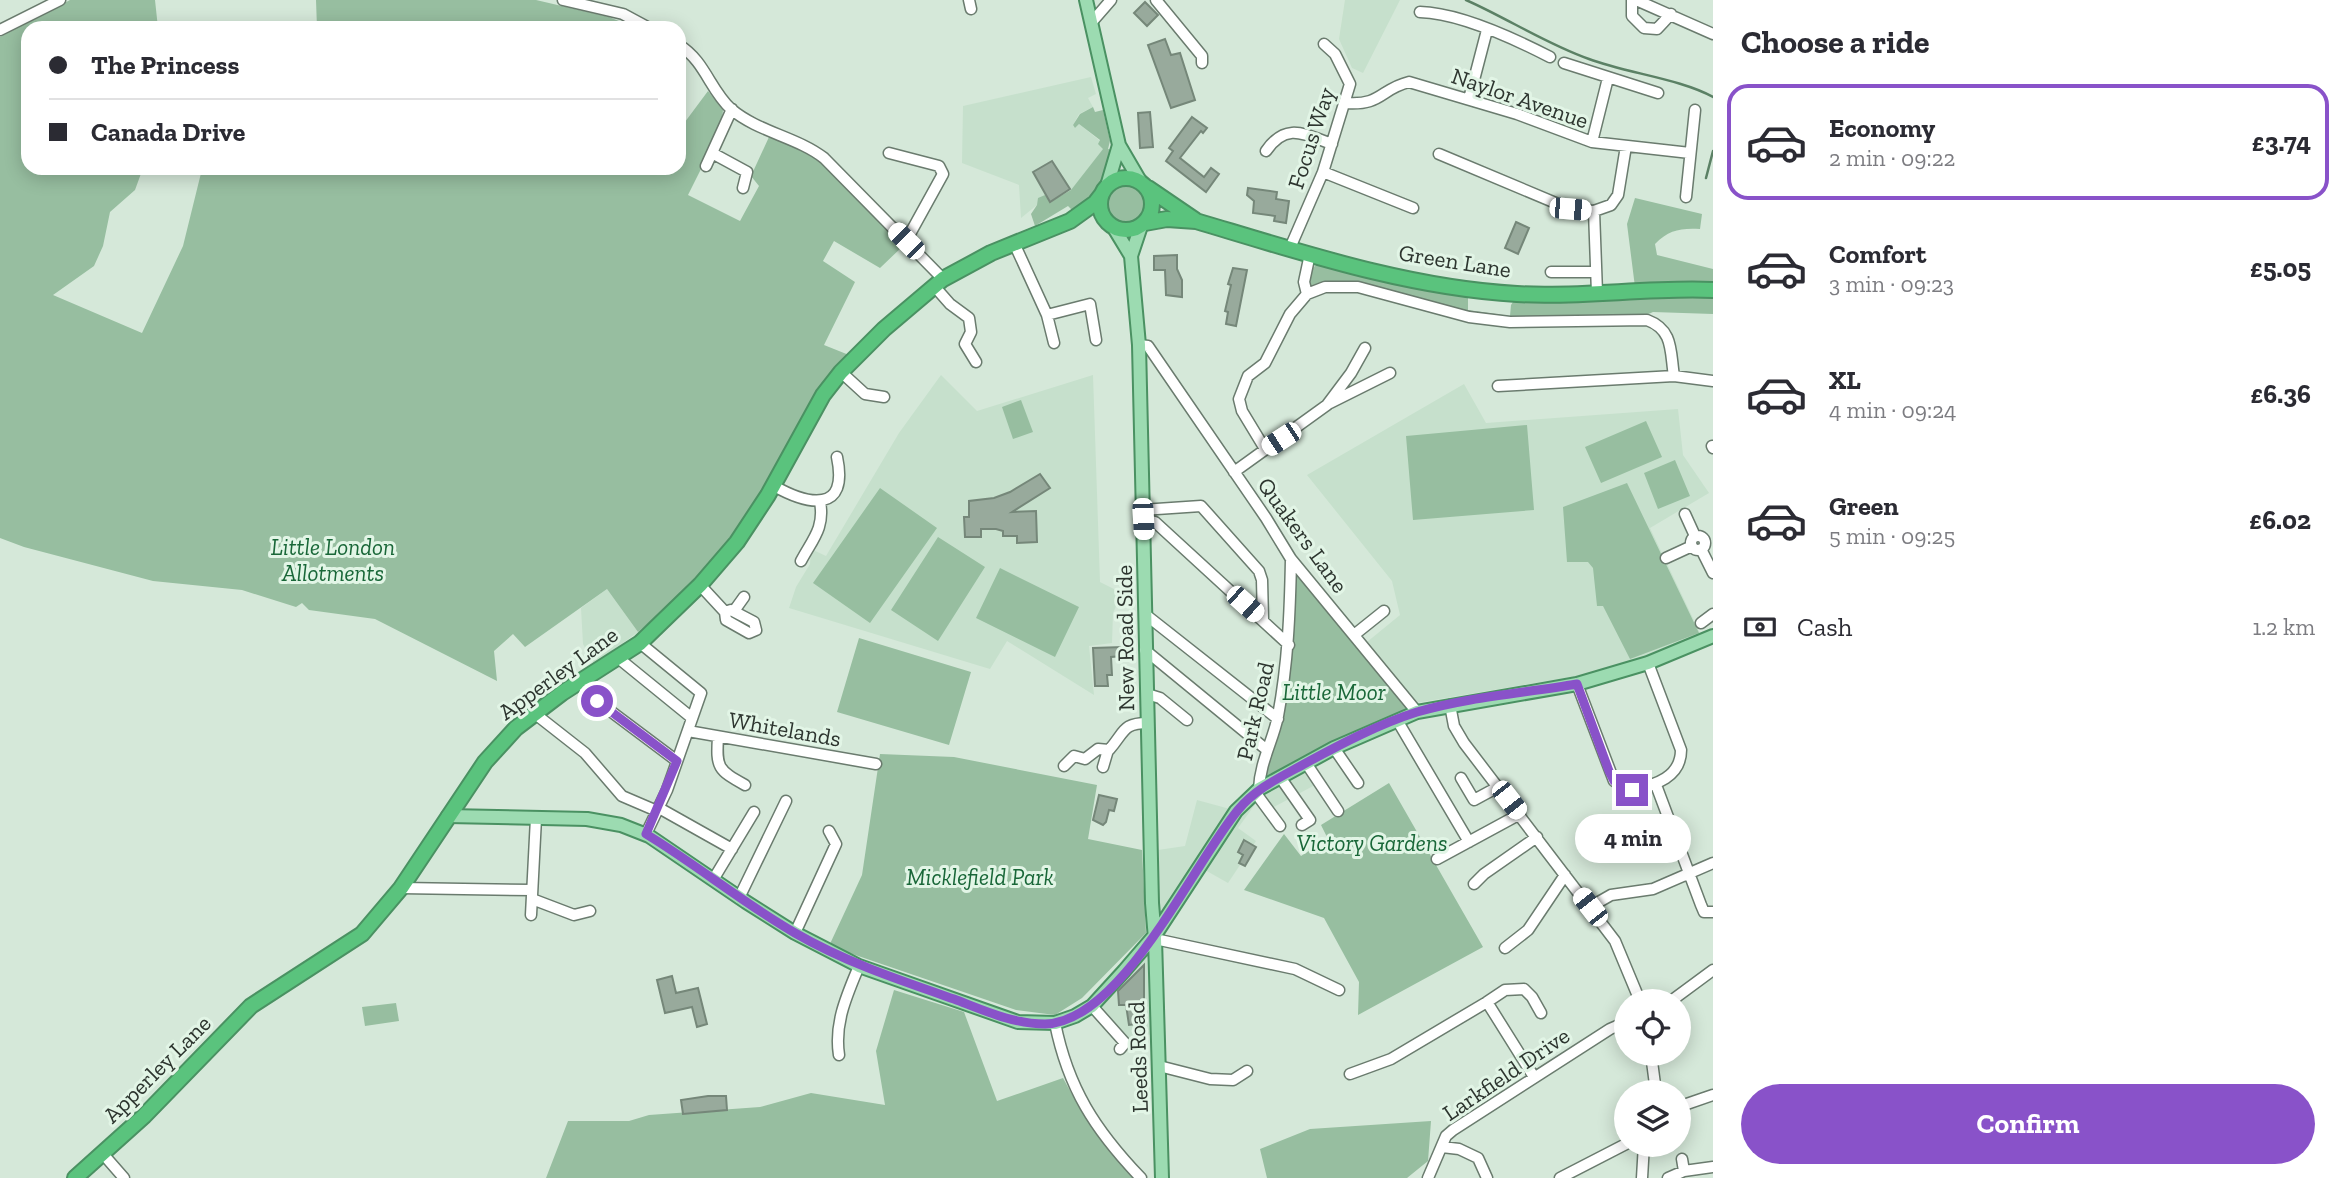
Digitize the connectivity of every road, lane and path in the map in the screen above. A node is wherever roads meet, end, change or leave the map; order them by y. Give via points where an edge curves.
1 (60, 0) edge
2 (563, 0) edge
3 (1086, 0) edge
4 (1111, 0) edge
5 (1156, 0) edge
6 (1634, 0) edge
7 (1420, 12) dead end
8 (1671, 14) junction
9 (636, 21) edge
10 (1091, 23) junction
11 (0, 30) edge
12 (1488, 30) junction
13 (1712, 30) edge
14 (1324, 44) dead end
15 (686, 51) edge
16 (1550, 57) dead end
17 (1202, 64) dead end
18 (1564, 64) dead end
19 (1608, 78) junction
20 (1657, 93) dead end
21 (1469, 99) junction
22 (1345, 103) junction
23 (732, 109) junction
24 (1695, 110) dead end
25 (1592, 142) junction
26 (1332, 144) junction
27 (1119, 145) junction
28 (1626, 146) junction
29 (1266, 151) dead end
30 (712, 153) junction
31 (889, 153) dead end
32 (1690, 153) junction
33 (1439, 154) dead end
34 (706, 166) dead end
35 (1323, 172) junction
36 (1143, 184) junction
37 (744, 188) dead end
38 (1104, 190) junction
39 (1686, 197) dead end
40 (1413, 208) dead end
41 (1594, 211) junction
42 (1070, 221) junction
43 (1196, 221) junction
44 (1143, 225) junction
45 (1111, 226) junction
46 (906, 241) junction
47 (1014, 243) junction
48 (1290, 248) junction
49 (1310, 254) junction
50 (1131, 256) junction
51 (1551, 272) dead end
52 (1596, 272) junction
53 (939, 283) junction
54 (1713, 290) edge
55 (1597, 293) junction
56 (1307, 294) junction
57 (1047, 315) junction
58 (1096, 340) dead end
59 (1054, 343) dead end
60 (1139, 345) junction
61 (1365, 348) dead end
62 (976, 362) dead end
63 (841, 372) junction
64 (1390, 373) dead end
65 (1674, 376) junction
66 (1713, 381) edge
67 (1498, 386) dead end
68 (884, 397) dead end
69 (1327, 405) junction
70 (1265, 449) junction
71 (836, 457) dead end
72 (1234, 472) junction
73 (774, 486) junction
74 (820, 502) junction
75 (1685, 514) dead end
76 (1142, 515) junction
77 (1701, 541) edge
78 (1666, 558) dead end
79 (1291, 559) junction
80 (801, 561) dead end
81 (1713, 573) edge
82 (700, 585) junction
83 (744, 597) dead end
84 (1384, 611) dead end
85 (1713, 614) edge
86 (1146, 615) junction
87 (1262, 620) junction
88 (1700, 623) dead end
89 (1354, 635) junction
90 (1713, 636) edge
91 (640, 643) junction
92 (1289, 645) junction
93 (1145, 650) junction
94 (618, 657) junction
95 (1648, 663) junction
96 (579, 682) junction
97 (1577, 684) junction
98 (1147, 694) junction
99 (1450, 705) junction
100 (1417, 712) junction
101 (534, 713) junction
102 (692, 718) junction
103 (1278, 719) junction
104 (1187, 720) dead end
105 (1396, 720) junction
106 (1148, 723) junction
107 (688, 731) junction
108 (718, 737) junction
109 (1334, 748) junction
110 (1108, 750) junction
111 (1266, 750) junction
112 (677, 761) junction
113 (1306, 763) junction
114 (876, 764) dead end
115 (1064, 766) dead end
116 (1103, 767) dead end
117 (1280, 777) junction
118 (1461, 778) dead end
119 (1358, 783) dead end
120 (745, 785) dead end
121 (1656, 785) junction
122 (1498, 786) junction
123 (1257, 791) junction
124 (786, 801) dead end
125 (658, 810) junction
126 (1338, 811) dead end
127 (754, 812) dead end
128 (1520, 814) junction
129 (448, 816) junction
130 (464, 817) junction
131 (536, 818) junction
132 (1302, 825) dead end
133 (1279, 826) dead end
134 (439, 830) junction
135 (829, 831) dead end
136 (646, 834) junction
137 (1537, 837) junction
138 (1469, 842) junction
139 (732, 849) junction
140 (1437, 859) dead end
141 (1713, 863) edge
142 (1689, 874) junction
143 (1565, 875) junction
144 (713, 880) junction
145 (1474, 884) dead end
146 (401, 888) junction
147 (532, 895) junction
148 (739, 898) junction
149 (1590, 907) junction
150 (590, 911) dead end
151 (1713, 912) edge
152 (531, 915) dead end
153 (795, 933) junction
154 (1155, 937) junction
155 (1504, 948) dead end
156 (1134, 960) junction
157 (859, 966) junction
158 (1156, 968) junction
159 (1713, 970) edge
160 (1636, 989) edge
161 (1687, 989) edge
162 (1339, 990) dead end
163 (1487, 1002) junction
164 (1092, 1006) junction
165 (1541, 1013) dead end
166 (1055, 1023) junction
167 (1614, 1028) edge
168 (1120, 1049) dead end
169 (839, 1055) dead end
170 (1160, 1066) junction
171 (1247, 1071) dead end
172 (1350, 1074) dead end
173 (1534, 1077) junction
174 (1713, 1095) edge
175 (1691, 1103) edge
176 (1442, 1147) junction
177 (1614, 1150) edge
178 (103, 1154) junction
179 (1643, 1157) edge
180 (1682, 1159) dead end
181 (1713, 1167) edge
182 (1684, 1171) junction
183 (75, 1178) edge
184 (124, 1178) edge
185 (1141, 1178) edge
186 (1162, 1178) edge
187 (1428, 1178) edge
188 (1487, 1178) edge
189 (1560, 1178) edge
190 (1642, 1178) edge
191 (1668, 1178) edge

1 - 11 street
2 - 9 street
3 - 10 main road
4 - 10 street
5 - 17 street via 1202,56
6 - 8 street
6 - 8 street via 1632,16 1644,28 1657,29
7 - 12 street
8 - 13 street
10 - 27 main road
12 - 16 street
12 - 21 street
14 - 22 street, Focus Way via 1335,54 1350,84
15 - 23 street
18 - 19 street
19 - 20 street
19 - 25 street
21 - 22 street, Naylor Avenue via 1409,82 1365,105
21 - 25 street, Naylor Avenue
22 - 26 street, Focus Way
23 - 30 street
23 - 46 street via 812,149
24 - 32 street
25 - 28 street, Naylor Avenue
26 - 29 street via 1296,131 1275,138
26 - 35 street, Focus Way
27 - 36 main road
27 - 38 main road
28 - 32 street, Naylor Avenue
28 - 41 street via 1618,195 1611,205
30 - 34 street
30 - 37 street via 747,172
31 - 46 street via 939,166 943,174
32 - 39 street
33 - 41 street via 1570,209
35 - 40 street
35 - 48 street, Focus Way
36 - 38 highway via 1122,178
36 - 43 highway, Green Lane
36 - 44 highway via 1153,206
38 - 42 highway, Apperley Lane via 1095,203
38 - 45 highway via 1100,209
41 - 52 street
42 - 45 highway, Apperley Lane
42 - 47 highway, Apperley Lane
43 - 44 highway, Green Lane via 1167,219
43 - 48 highway, Green Lane
44 - 45 highway via 1130,231
44 - 50 main road, New Road Side
45 - 50 main road, New Road Side
46 - 53 street
47 - 53 highway, Apperley Lane
47 - 57 street
48 - 49 highway, Green Lane
49 - 55 highway, Green Lane via 1479,290
49 - 56 street via 1304,282
50 - 60 main road, New Road Side
51 - 52 street
52 - 55 street
53 - 62 street via 950,304 969,318 971,332 965,344
53 - 63 highway, Apperley Lane
54 - 55 highway, Green Lane
56 - 65 street via 1325,287 1358,287 1469,317 1510,322 1647,320 1665,330
56 - 70 street via 1290,314 1265,363 1248,376 1239,399
57 - 58 street via 1090,303
57 - 59 street
60 - 72 street, Quakers Lane via 1148,346
60 - 76 main road, New Road Side
61 - 69 street
63 - 68 street via 865,394
63 - 73 highway, Apperley Lane via 823,395
64 - 69 street
65 - 66 street
65 - 67 street
69 - 70 street
70 - 72 street
71 - 74 street via 838,483 829,498
72 - 79 street, Quakers Lane
73 - 74 street via 795,498
73 - 82 highway, Apperley Lane via 737,542
74 - 80 street via 818,535
75 - 77 street
76 - 86 main road, New Road Side
76 - 87 street via 1156,522
76 - 87 street via 1201,506 1259,570
77 - 78 street
77 - 81 street
79 - 89 street, Quakers Lane
79 - 92 street, Park Road
82 - 83 street via 729,611
82 - 91 highway, Apperley Lane
84 - 89 street
85 - 88 street
86 - 93 main road, New Road Side
86 - 103 street
87 - 92 street
89 - 100 street, Quakers Lane
90 - 95 main road
91 - 94 highway, Apperley Lane
91 - 102 street via 701,693
92 - 103 street, Park Road
93 - 98 main road, New Road Side
93 - 111 street
94 - 96 highway, Apperley Lane
94 - 102 street
95 - 97 main road
95 - 121 street via 1681,750 1676,771
96 - 101 highway, Apperley Lane
96 - 112 street
97 - 99 main road
97 - 121 street via 1614,781 1632,790
98 - 104 street via 1160,698
98 - 106 main road, New Road Side
99 - 100 main road
99 - 122 street via 1454,726 1464,743
100 - 105 main road
101 - 125 street via 584,753 622,796
101 - 129 highway, Apperley Lane via 500,744
102 - 107 street
103 - 111 street, Park Road
105 - 109 main road
105 - 138 street
106 - 110 street via 1125,727
106 - 154 main road, New Road Side
107 - 108 street, Whitelands
107 - 112 street
108 - 114 street, Whitelands
108 - 120 street via 717,762 724,773
109 - 113 main road
109 - 119 street
110 - 115 street via 1098,749 1085,759 1074,756
110 - 116 street
111 - 123 street, Park Road
112 - 125 street
113 - 117 main road
113 - 126 street
117 - 123 main road
117 - 132 street via 1310,820
118 - 122 street via 1474,800
121 - 142 street
122 - 128 street
123 - 133 street
123 - 154 main road via 1226,826
124 - 148 street
125 - 136 street
125 - 139 street
127 - 139 street
128 - 137 street
128 - 138 street
129 - 130 main road
129 - 134 highway, Apperley Lane
130 - 131 main road
130 - 134 main road
131 - 136 main road via 604,821
131 - 147 street
134 - 146 highway, Apperley Lane
135 - 153 street via 836,844
136 - 144 main road
137 - 143 street
137 - 145 street
138 - 140 street
139 - 144 street
141 - 142 street
142 - 149 street via 1653,889 1601,898
142 - 151 street via 1704,912
143 - 149 street
143 - 155 street via 1528,930
144 - 148 main road
146 - 147 street
146 - 178 highway, Apperley Lane via 362,933 251,1006
147 - 150 street via 575,915
147 - 152 street
148 - 153 main road
149 - 160 street via 1625,960
153 - 157 main road
154 - 156 main road
154 - 158 main road, Leeds Road
154 - 162 street via 1295,969
156 - 158 main road
156 - 164 main road
157 - 166 main road via 1018,1022
157 - 169 street via 838,1023
158 - 170 main road, Leeds Road
159 - 161 street
163 - 165 street via 1505,990 1524,989
163 - 172 street via 1391,1059
163 - 173 street
164 - 166 main road
164 - 168 street via 1125,1043
166 - 185 street via 1066,1069 1079,1097
167 - 173 street, Larkfield Drive
170 - 171 street via 1210,1079 1233,1080
170 - 186 main road, Leeds Road
173 - 176 street, Larkfield Drive via 1453,1130
174 - 175 street
176 - 187 street, Larkfield Drive
176 - 188 street via 1478,1158
177 - 189 street
178 - 183 highway, Apperley Lane
178 - 184 street
179 - 190 street
180 - 182 street
181 - 182 street
182 - 191 street

